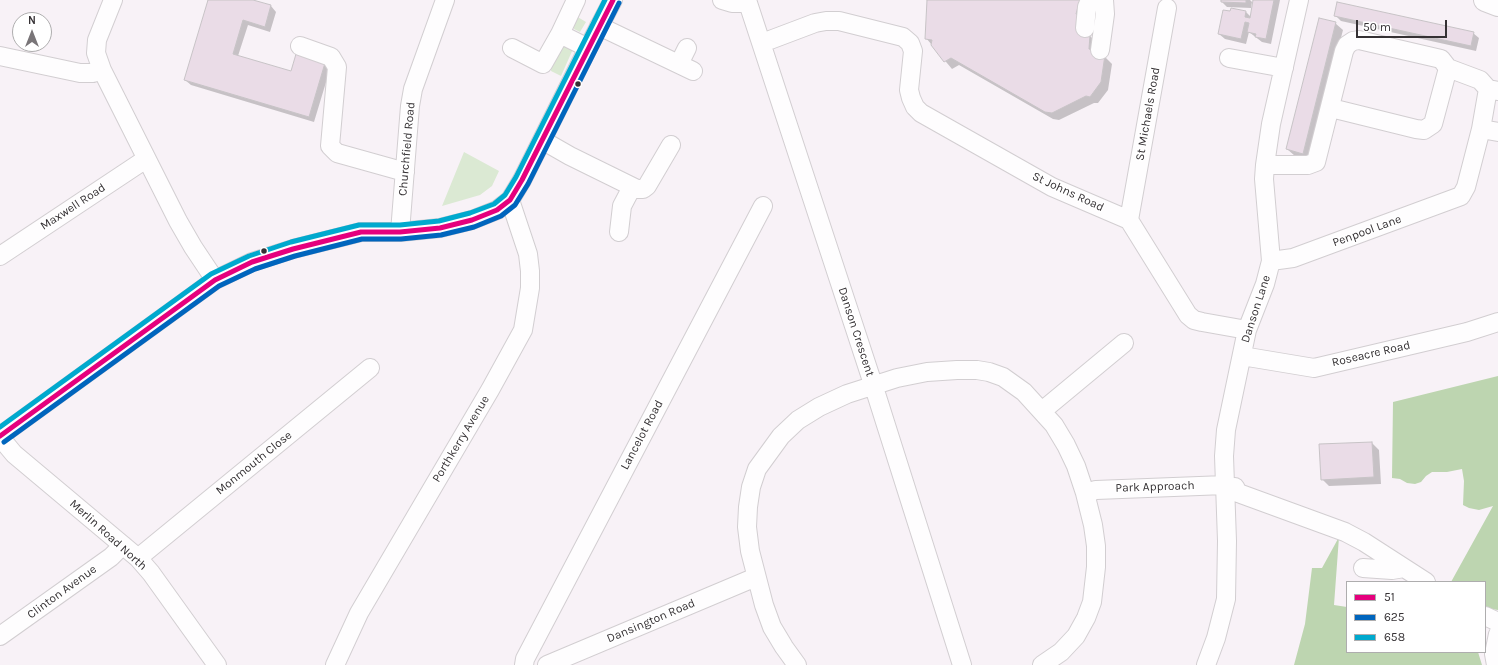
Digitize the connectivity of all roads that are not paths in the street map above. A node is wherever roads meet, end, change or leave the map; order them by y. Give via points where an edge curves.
1 (114, 0) edge
2 (445, 0) edge
3 (576, 0) edge
4 (613, 0) edge
5 (722, 0) edge
6 (1090, 0) edge
7 (1104, 0) edge
8 (1299, 0) edge
9 (1485, 0) edge
10 (747, 1) edge
11 (1498, 5) edge
12 (1167, 8) dead end
13 (599, 26) junction
14 (1085, 28) dead end
15 (560, 34) junction
16 (762, 43) junction
17 (300, 46) dead end
18 (512, 48) dead end
19 (588, 48) junction
20 (687, 48) dead end
21 (1100, 50) dead end
22 (0, 56) edge
23 (1229, 58) dead end
24 (1284, 68) junction
25 (1448, 68) junction
26 (102, 70) junction
27 (1493, 90) edge
28 (1330, 108) junction
29 (1490, 130) edge
30 (542, 140) junction
31 (671, 145) dead end
32 (146, 159) junction
33 (1265, 165) junction
34 (405, 172) junction
35 (632, 187) junction
36 (510, 200) junction
37 (763, 206) dead end
38 (1129, 220) junction
39 (400, 232) junction
40 (619, 232) dead end
41 (0, 256) edge
42 (1271, 261) junction
43 (215, 280) junction
44 (1498, 322) edge
45 (1247, 330) junction
46 (1124, 343) dead end
47 (1242, 356) junction
48 (370, 368) dead end
49 (873, 384) junction
50 (1042, 411) junction
51 (0, 437) edge
52 (1233, 488) junction
53 (1085, 493) junction
54 (123, 545) junction
55 (138, 558) junction
56 (1363, 568) dead end
57 (1404, 568) junction
58 (756, 577) junction
59 (1424, 581) edge
60 (1486, 616) edge
61 (1498, 622) edge
62 (1498, 634) edge
63 (0, 636) edge
64 (217, 665) edge
65 (335, 665) edge
66 (524, 665) edge
67 (547, 665) edge
68 (797, 665) edge
69 (962, 665) edge
70 (1042, 665) edge
71 (1206, 665) edge
72 (1496, 665) edge

1 - 26 street via 97,40 96,53
2 - 34 street, Churchfield Road via 413,89
3 - 15 street
4 - 13 street
5 - 10 street via 732,3
6 - 14 street
7 - 21 street via 1104,26
8 - 24 street, Danson Lane
9 - 11 main road
10 - 16 street, Danson Crescent
12 - 38 street, St Michaels Road
13 - 19 street
13 - 20 street via 686,67
15 - 18 street via 543,64
15 - 19 street
16 - 38 street, St Johns Road via 826,21 840,21 903,37 910,42 913,51 909,90 915,106 921,113 1052,187
16 - 49 street, Danson Crescent
17 - 34 street via 331,57 338,67 330,146 337,153
19 - 30 street
22 - 26 street via 80,73
23 - 24 street
24 - 33 street, Danson Lane
25 - 27 street via 1480,80
25 - 28 street via 1433,124 1424,130
25 - 28 street via 1442,59 1359,40 1353,42 1347,45 1344,51
26 - 32 street
27 - 29 street
28 - 33 street via 1316,162 1308,166
29 - 42 street, Penpool Lane via 1461,196 1293,258
30 - 35 street
30 - 36 street
31 - 35 street via 648,186 642,189
32 - 41 street, Maxwell Road
32 - 43 street via 193,247
33 - 42 street, Danson Lane
34 - 39 street, Churchfield Road
35 - 40 street via 622,206
36 - 39 street via 498,210 472,220 440,228
36 - 65 street, Porthkerry Avenue via 528,254 530,271 530,288 523,330 359,613
37 - 66 street, Lancelot Road via 524,659
38 - 45 street via 1188,315 1194,320
39 - 43 street via 362,232 293,249 252,262
42 - 45 street, Danson Lane
43 - 51 street
44 - 47 street, Roseacre Road via 1467,332 1314,368
45 - 47 street, Danson Lane
46 - 50 street
47 - 52 street, Danson Lane via 1224,446
48 - 55 street, Monmouth Close
49 - 50 street via 927,372 977,370 1003,377 1024,392
49 - 58 street via 819,407 798,420 781,436 757,469 751,487 747,527
49 - 69 street, Danson Crescent
50 - 53 street via 1066,445
51 - 54 street, Merlin Road North via 14,454
52 - 53 street, Park Approach via 1096,490
52 - 57 street via 1364,542
52 - 71 street, Danson Lane via 1226,599
53 - 70 street via 1096,546 1092,602 1076,636 1061,652
54 - 55 street, Merlin Road North
54 - 63 street, Clinton Avenue via 111,557
55 - 64 street, Merlin Road North
56 - 57 street
57 - 59 street
58 - 67 street, Dansington Road
58 - 68 street via 772,627
60 - 61 street
62 - 72 street via 1494,654

